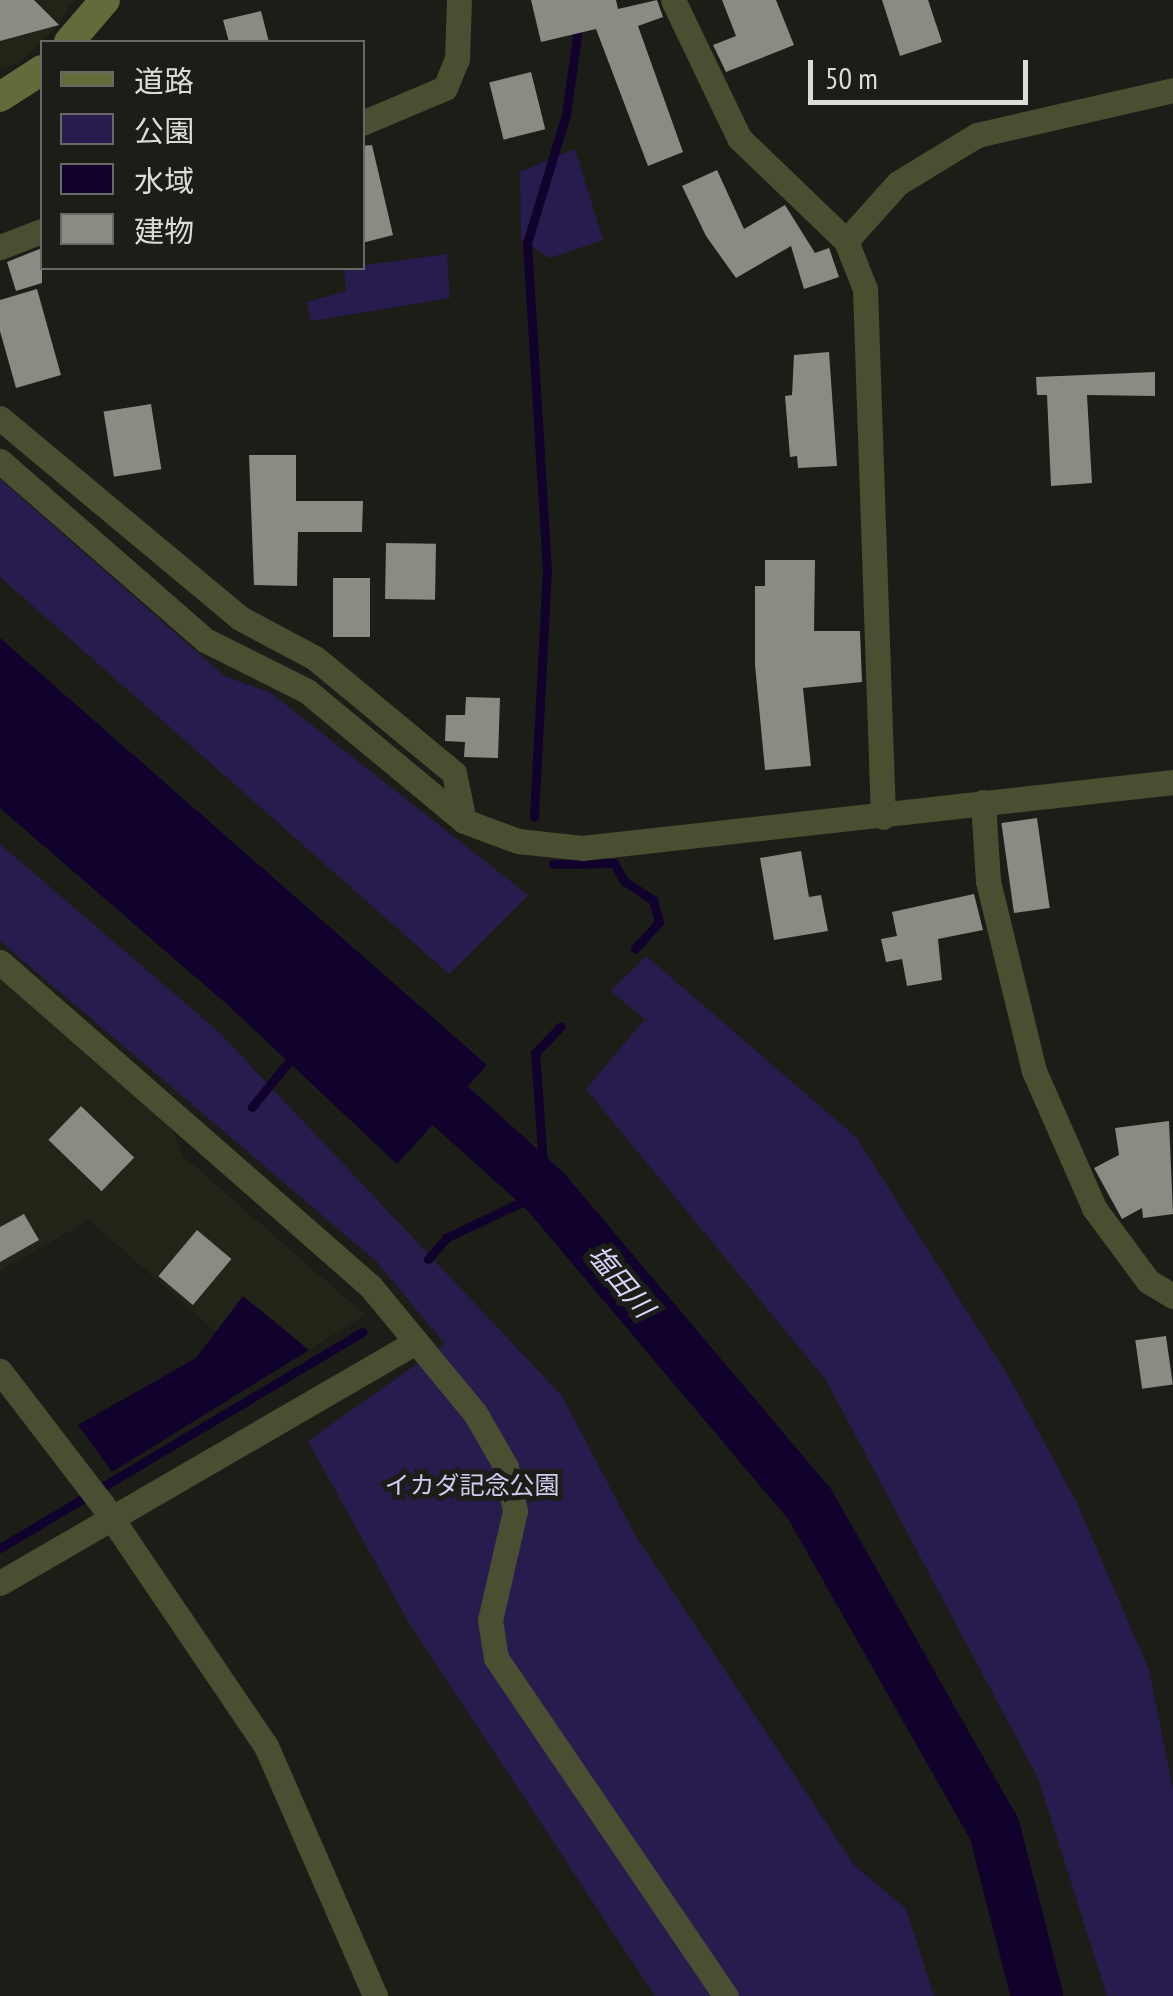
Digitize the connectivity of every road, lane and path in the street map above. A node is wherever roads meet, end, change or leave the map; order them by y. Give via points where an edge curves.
1 (105, 0) edge
2 (459, 0) edge
3 (672, 0) edge
4 (71, 40) edge
5 (40, 71) edge
6 (1173, 90) edge
7 (0, 97) edge
8 (365, 122) edge
9 (40, 233) edge
10 (846, 240) junction
11 (0, 246) edge
12 (0, 418) edge
13 (0, 461) edge
14 (1173, 782) edge
15 (983, 802) junction
16 (882, 817) junction
17 (464, 820) junction
18 (0, 962) edge
19 (1173, 1296) edge
20 (416, 1342) junction
21 (0, 1370) edge
22 (100, 1502) junction
23 (0, 1583) edge
24 (375, 1996) edge
25 (726, 1996) edge

1 - 4 main road
2 - 8 street via 457,60 446,88
3 - 10 street via 739,138
5 - 7 main road
6 - 10 street via 977,135 898,182
9 - 11 street
10 - 16 street via 865,289 872,356
12 - 17 street via 240,618 315,658 454,773
13 - 17 street via 205,640 307,691
14 - 15 street
15 - 16 street
15 - 19 street via 988,881 1034,1071 1094,1208 1148,1281
16 - 17 street via 582,848 518,841
18 - 20 street via 371,1287
20 - 22 street
20 - 25 street via 476,1413 506,1467 515,1510 490,1620 496,1658
21 - 22 street
22 - 23 street
22 - 24 street via 266,1746

